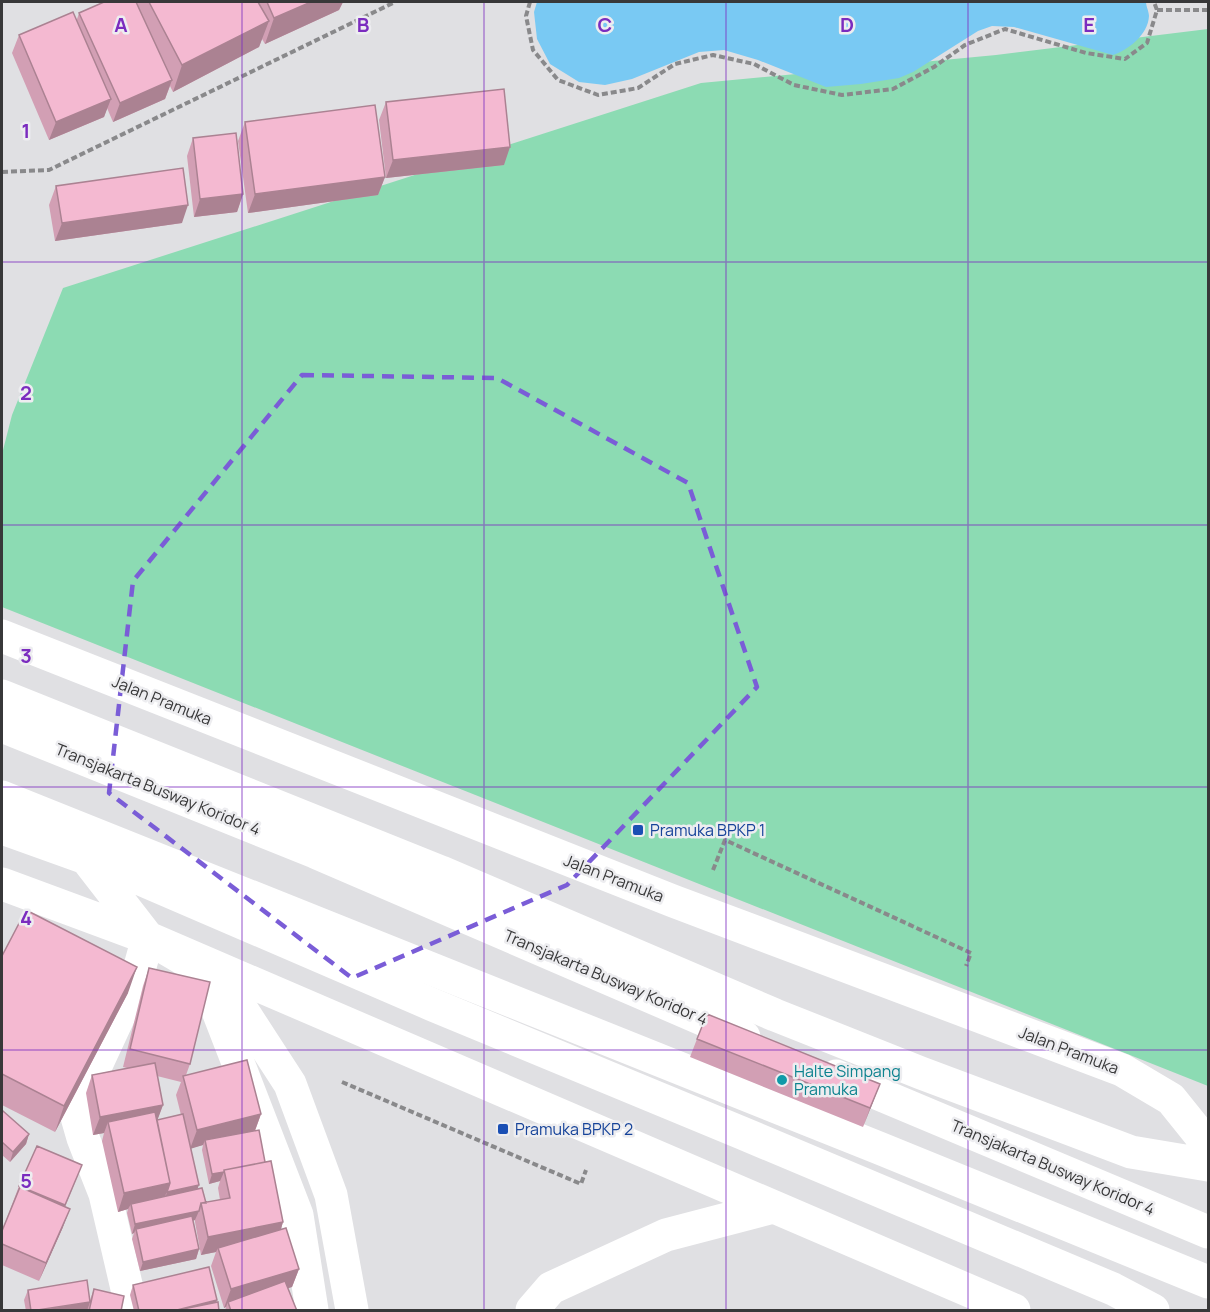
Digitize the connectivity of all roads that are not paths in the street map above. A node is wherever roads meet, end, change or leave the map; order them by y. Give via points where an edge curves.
1 (2, 636) edge
2 (2, 696) edge
3 (2, 726) edge
4 (2, 797) edge
5 (2, 828) edge
6 (86, 858) junction
7 (2, 884) edge
8 (148, 938) junction
9 (204, 975) junction
10 (769, 1048) edge
11 (813, 1066) edge
12 (1209, 1145) edge
13 (1209, 1164) edge
14 (773, 1207) junction
15 (1209, 1232) edge
16 (1209, 1282) edge
17 (132, 1311) edge
18 (312, 1311) edge
19 (352, 1311) edge
20 (532, 1311) edge
21 (1014, 1311) edge
22 (1153, 1311) edge

1 - 12 main road, Jalan Pramuka via 604,874 1122,1070 1171,1100
2 - 13 main road via 441,872 921,1073 1131,1152
3 - 10 main road, Transjakarta Busway Koridor 4 via 315,852
4 - 16 main road
5 - 6 main road
6 - 8 main road
6 - 22 main road via 742,1132 1113,1290
7 - 8 main road
8 - 9 main road
8 - 14 main road
8 - 17 main road via 137,978 80,1100 76,1117 105,1194
9 - 18 main road via 297,1215
9 - 19 main road via 242,1010 290,1084 332,1195
11 - 15 main road, Transjakarta Busway Koridor 4
14 - 20 main road via 666,1235 551,1288
14 - 21 main road

